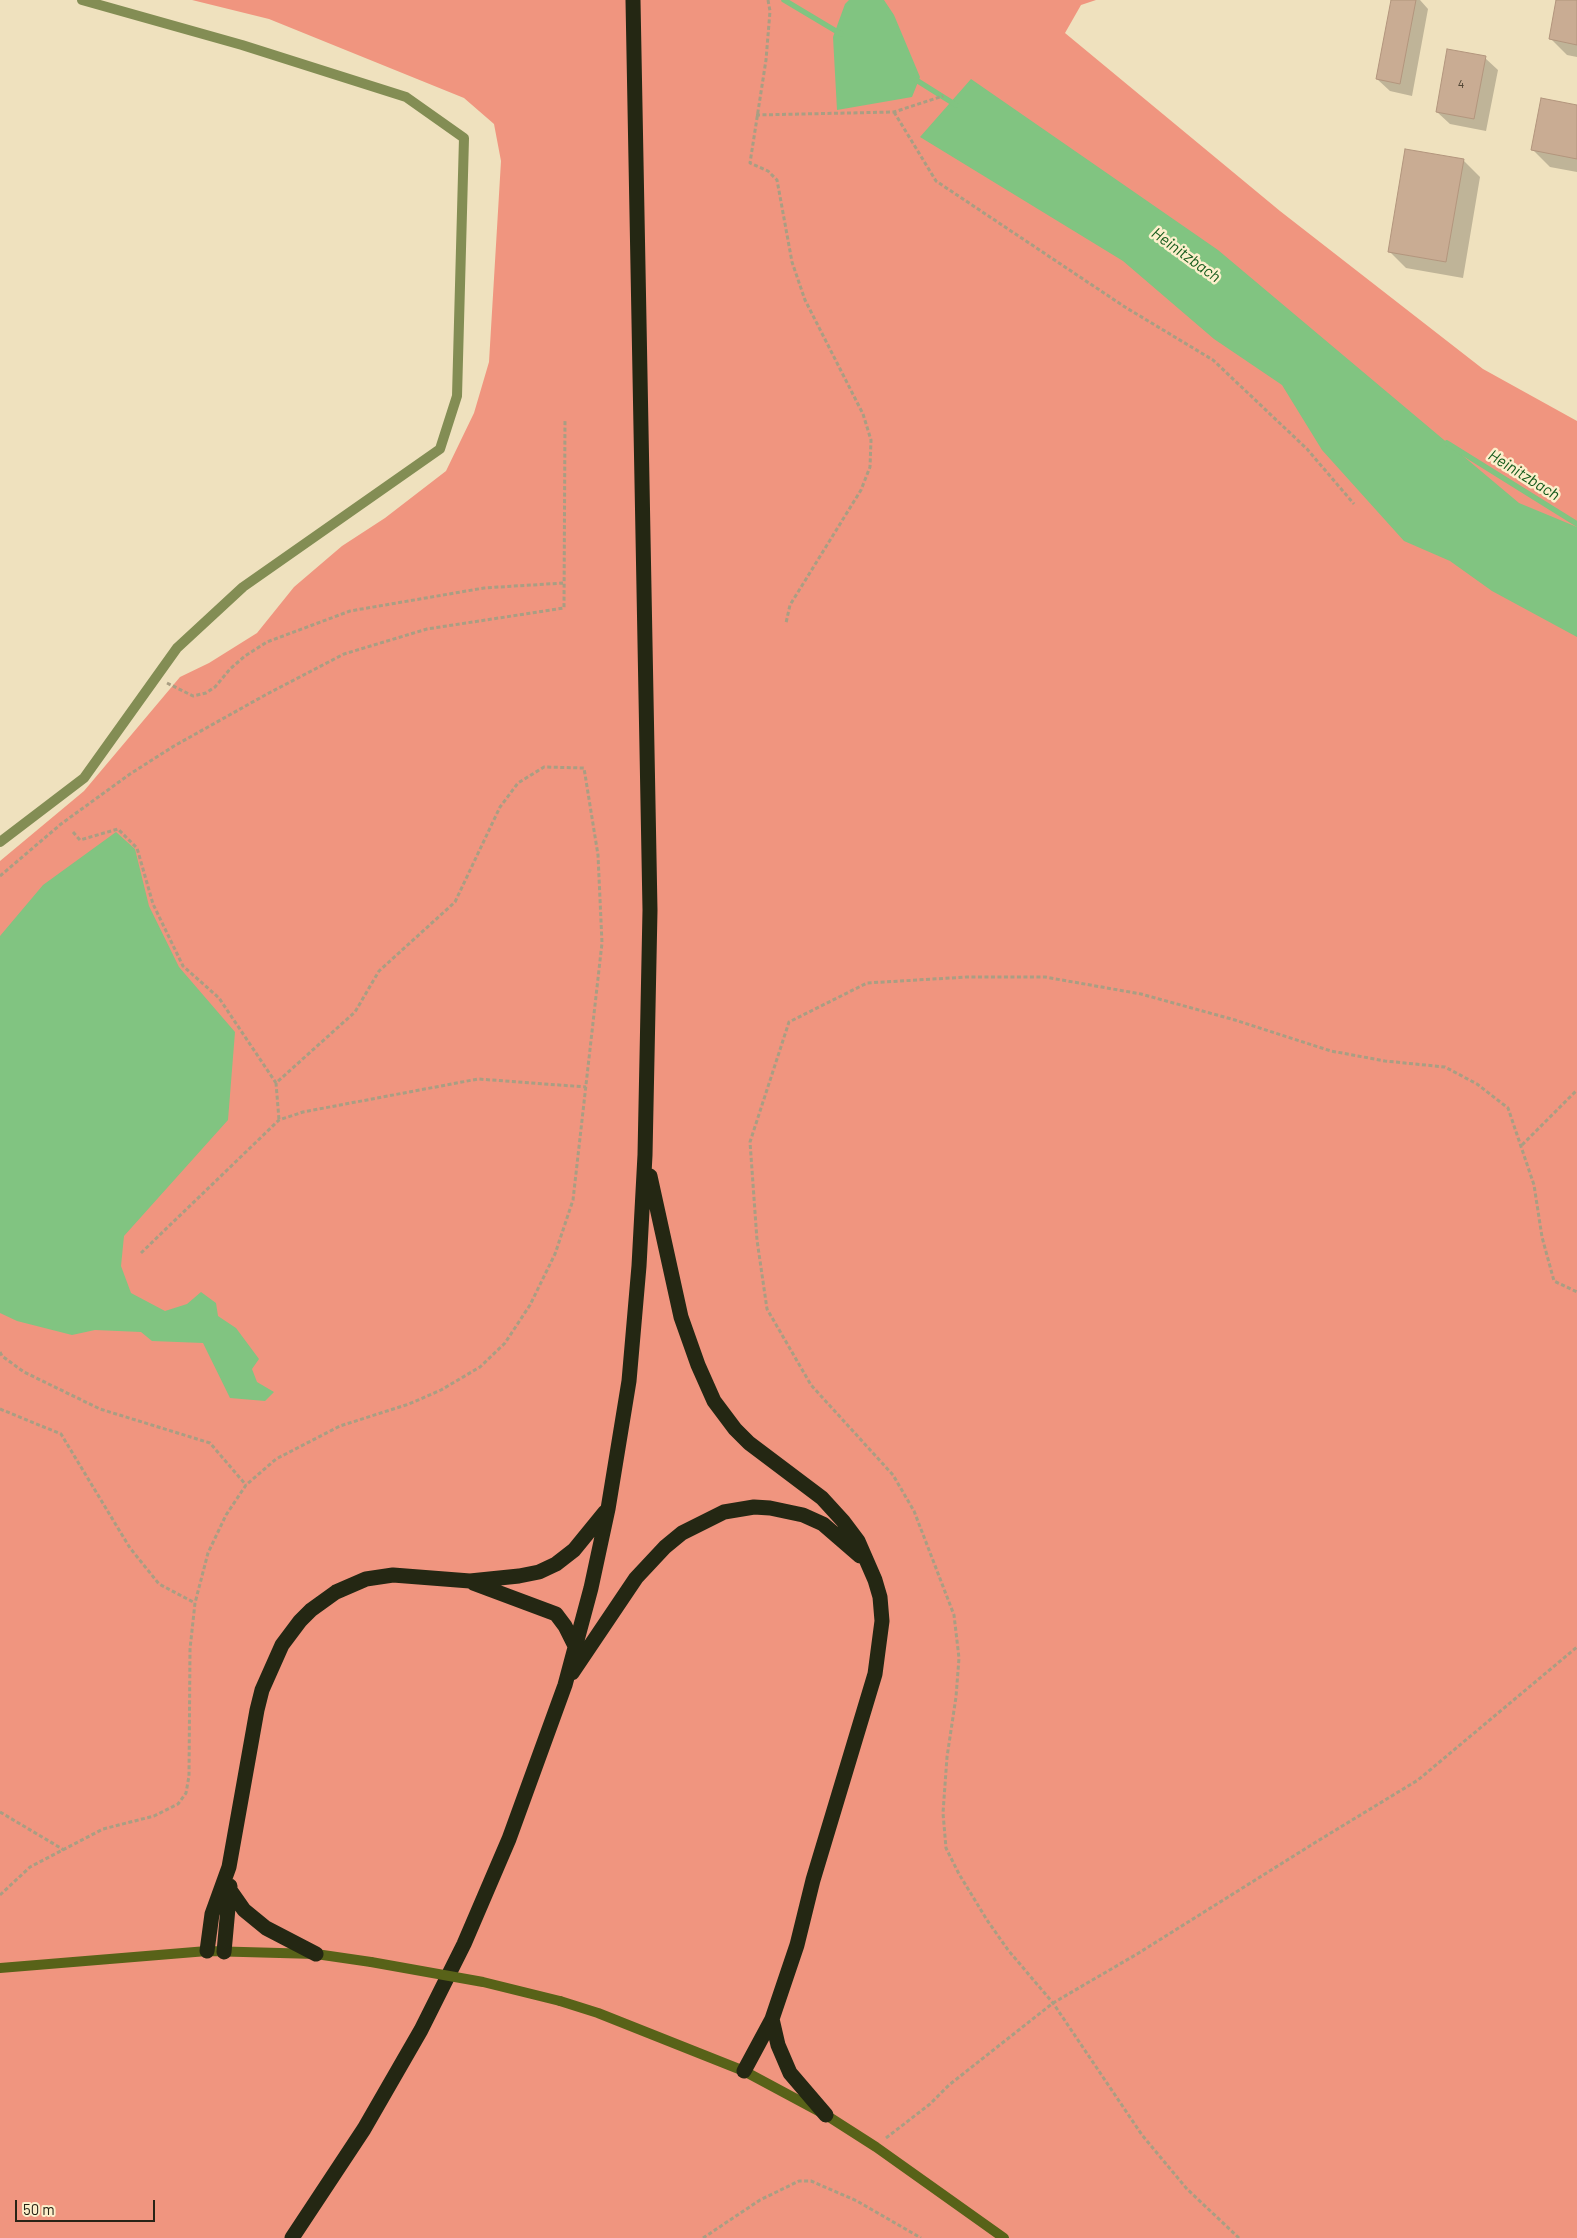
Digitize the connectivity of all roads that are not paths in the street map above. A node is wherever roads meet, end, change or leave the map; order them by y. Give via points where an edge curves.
1 (82, 0) edge
2 (632, 0) edge
3 (0, 842) edge
4 (645, 1155) junction
5 (608, 1509) junction
6 (869, 1566) junction
7 (470, 1581) junction
8 (575, 1646) junction
9 (565, 1685) junction
10 (229, 1867) junction
11 (230, 1890) junction
12 (207, 1951) junction
13 (224, 1952) junction
14 (316, 1954) junction
15 (0, 1968) edge
16 (772, 2019) junction
17 (744, 2071) junction
18 (826, 2115) junction
19 (292, 2238) edge
20 (1004, 2238) edge

1 - 3 lane via 242,45 406,97 464,138 457,396 440,449 243,587 177,648 84,778
2 - 4 highway via 650,910
4 - 5 highway via 629,1381
4 - 6 highway via 676,1301 714,1400 750,1443 822,1498 858,1541
5 - 7 highway via 574,1550 556,1564 519,1576
5 - 8 highway
6 - 9 highway via 839,1536 804,1516 754,1507 724,1512 682,1533 636,1578
6 - 16 highway via 880,1597 882,1621 875,1674 813,1880 797,1945
7 - 8 highway via 556,1614
7 - 10 highway via 393,1575 366,1579 350,1584 322,1601 290,1634 268,1675 257,1710
8 - 9 highway
9 - 19 highway via 509,1839 460,1952 421,2030 364,2129
10 - 11 highway
10 - 12 highway via 212,1914
11 - 13 highway
11 - 14 highway via 244,1910 266,1928
12 - 13 main road
12 - 15 main road
13 - 14 main road
14 - 17 main road, bridge via 483,1982 560,2001
16 - 17 highway
16 - 18 highway via 778,2045 790,2073
17 - 18 main road
18 - 20 main road via 876,2146

